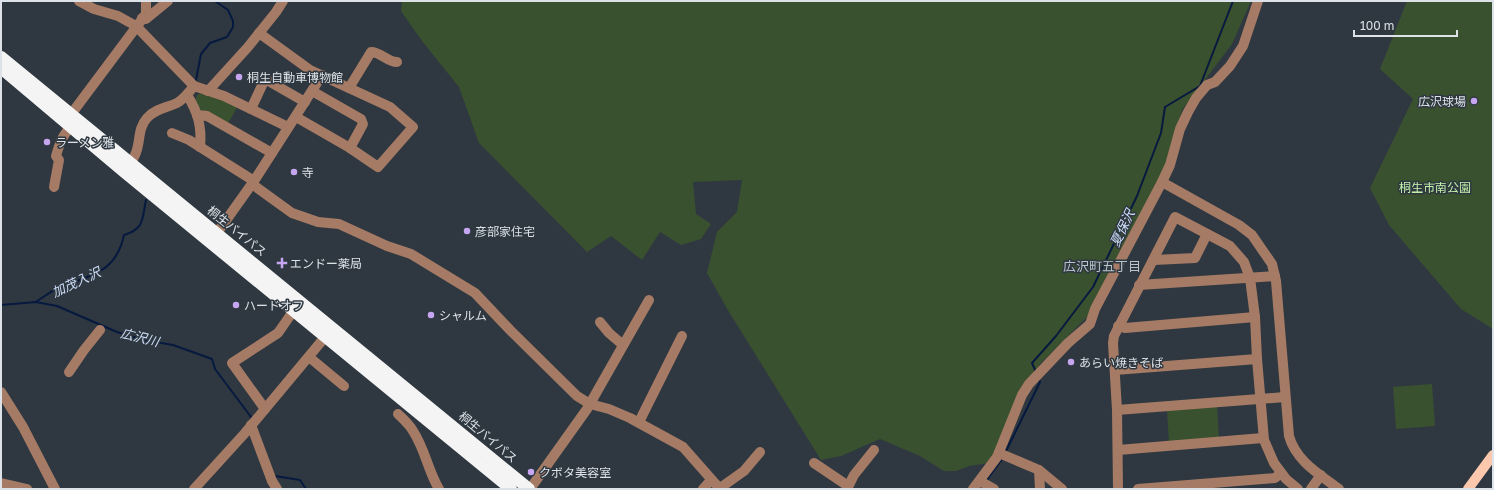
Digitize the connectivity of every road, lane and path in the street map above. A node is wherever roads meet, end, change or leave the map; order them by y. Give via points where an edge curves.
1 (79, 1) edge
2 (146, 1) edge
3 (168, 1) edge
4 (283, 1) edge
5 (1258, 1) edge
6 (142, 18) junction
7 (136, 26) junction
8 (259, 33) junction
9 (1, 48) edge
10 (1, 57) edge
11 (397, 62) dead end
12 (1, 68) edge
13 (322, 75) junction
14 (1, 77) edge
15 (194, 86) junction
16 (349, 88) junction
17 (208, 91) junction
18 (312, 91) junction
19 (187, 95) junction
20 (305, 102) junction
21 (75, 109) junction
22 (251, 109) junction
23 (198, 115) junction
24 (296, 117) junction
25 (288, 127) junction
26 (70, 128) junction
27 (172, 133) dead end
28 (200, 147) junction
29 (350, 148) junction
30 (272, 153) junction
31 (131, 166) junction
32 (253, 182) junction
33 (1162, 182) junction
34 (54, 187) dead end
35 (1207, 234) junction
36 (214, 238) junction
37 (1154, 260) junction
38 (1276, 276) junction
39 (1250, 278) junction
40 (1140, 286) junction
41 (649, 300) dead end
42 (294, 310) junction
43 (1255, 317) junction
44 (600, 322) dead end
45 (1118, 326) junction
46 (100, 330) dead end
47 (330, 332) junction
48 (682, 336) dead end
49 (623, 345) junction
50 (308, 357) junction
51 (1257, 360) junction
52 (1115, 370) junction
53 (69, 372) dead end
54 (344, 386) dead end
55 (1, 392) edge
56 (1285, 397) junction
57 (1260, 399) junction
58 (408, 404) junction
59 (590, 404) junction
60 (265, 409) junction
61 (1117, 410) junction
62 (639, 422) junction
63 (251, 425) junction
64 (1263, 438) junction
65 (874, 450) dead end
66 (1118, 450) junction
67 (760, 452) dead end
68 (999, 453) junction
69 (1493, 455) edge
70 (814, 463) dead end
71 (1039, 470) junction
72 (1282, 473) junction
73 (1321, 475) junction
74 (711, 480) junction
75 (1, 483) edge
76 (977, 485) edge
77 (848, 487) edge
78 (27, 489) edge
79 (55, 489) edge
80 (194, 489) edge
81 (277, 489) edge
82 (439, 489) edge
83 (511, 489) edge
84 (530, 489) edge
85 (704, 489) edge
86 (720, 489) edge
87 (994, 489) edge
88 (1040, 489) edge
89 (1062, 489) edge
90 (1118, 489) edge
91 (1138, 489) edge
92 (1298, 489) edge
93 (1310, 489) edge
94 (1340, 489) edge
95 (1468, 489) edge

1 - 7 street
2 - 6 street via 146,14
3 - 6 street via 146,19
4 - 8 street
5 - 33 street via 1243,46 1230,66 1196,98 1188,112
6 - 7 street
7 - 15 street
7 - 21 street
8 - 13 street via 310,70
8 - 17 street
9 - 21 highway
10 - 31 highway, 桐生バイパス
11 - 16 street via 371,52
12 - 26 highway, 桐生バイパス
13 - 16 street
13 - 18 street
14 - 26 highway via 52,118
15 - 17 street
15 - 19 street
16 - 29 street via 390,107 413,127 378,167
17 - 22 street
18 - 20 street
18 - 29 street via 363,121
19 - 23 street
19 - 31 street via 178,102 158,110 143,122
20 - 22 street via 265,79
20 - 24 street
21 - 31 highway
22 - 25 street
23 - 28 street
23 - 30 street via 207,116
24 - 25 street
24 - 29 street
25 - 30 street
26 - 31 highway, 桐生バイパス
26 - 34 street via 59,144
27 - 28 street
28 - 32 street
30 - 32 street
31 - 36 highway, 桐生バイパス
31 - 36 highway, 桐生バイパス
32 - 36 street
32 - 59 street via 292,212 318,222 339,224 411,254 475,293 571,391
33 - 38 street via 1239,225 1252,235 1272,264
33 - 68 street via 1095,309 1090,324 1029,384
35 - 37 street via 1195,258
35 - 37 street via 1175,218
35 - 39 street via 1230,246 1244,262
36 - 42 highway, 桐生バイパス
36 - 47 highway, 桐生バイパス
37 - 40 street
38 - 39 street
38 - 56 street
39 - 40 street
39 - 43 street
40 - 45 street
41 - 49 street
42 - 47 highway, 桐生バイパス
42 - 60 street via 278,333 232,363
43 - 45 street via 1125,328
43 - 51 street
44 - 49 street
45 - 52 street via 1113,343
46 - 53 street
47 - 50 street
47 - 58 highway, 桐生バイパス
47 - 84 highway, 桐生バイパス
48 - 62 street
49 - 59 street
50 - 54 street
50 - 60 street
51 - 52 street
51 - 57 street
52 - 61 street
55 - 79 street via 23,427
56 - 57 street
56 - 73 street via 1288,430 1293,448 1306,464
57 - 61 street
57 - 64 street
58 - 82 street via 395,416 410,426 414,432
58 - 83 highway, 桐生バイパス
59 - 62 street
59 - 84 street
60 - 63 street
61 - 66 street
62 - 74 street via 683,447
63 - 80 street
63 - 81 street
64 - 66 street
64 - 72 street via 1274,463
65 - 77 street
66 - 90 street
67 - 86 street via 744,471
68 - 71 street
68 - 76 street
69 - 95 main road
70 - 77 street
71 - 88 street
71 - 89 street
72 - 91 street via 1275,478
72 - 92 street
73 - 93 street
73 - 94 street
74 - 85 street
74 - 86 street
75 - 78 street
76 - 87 street

